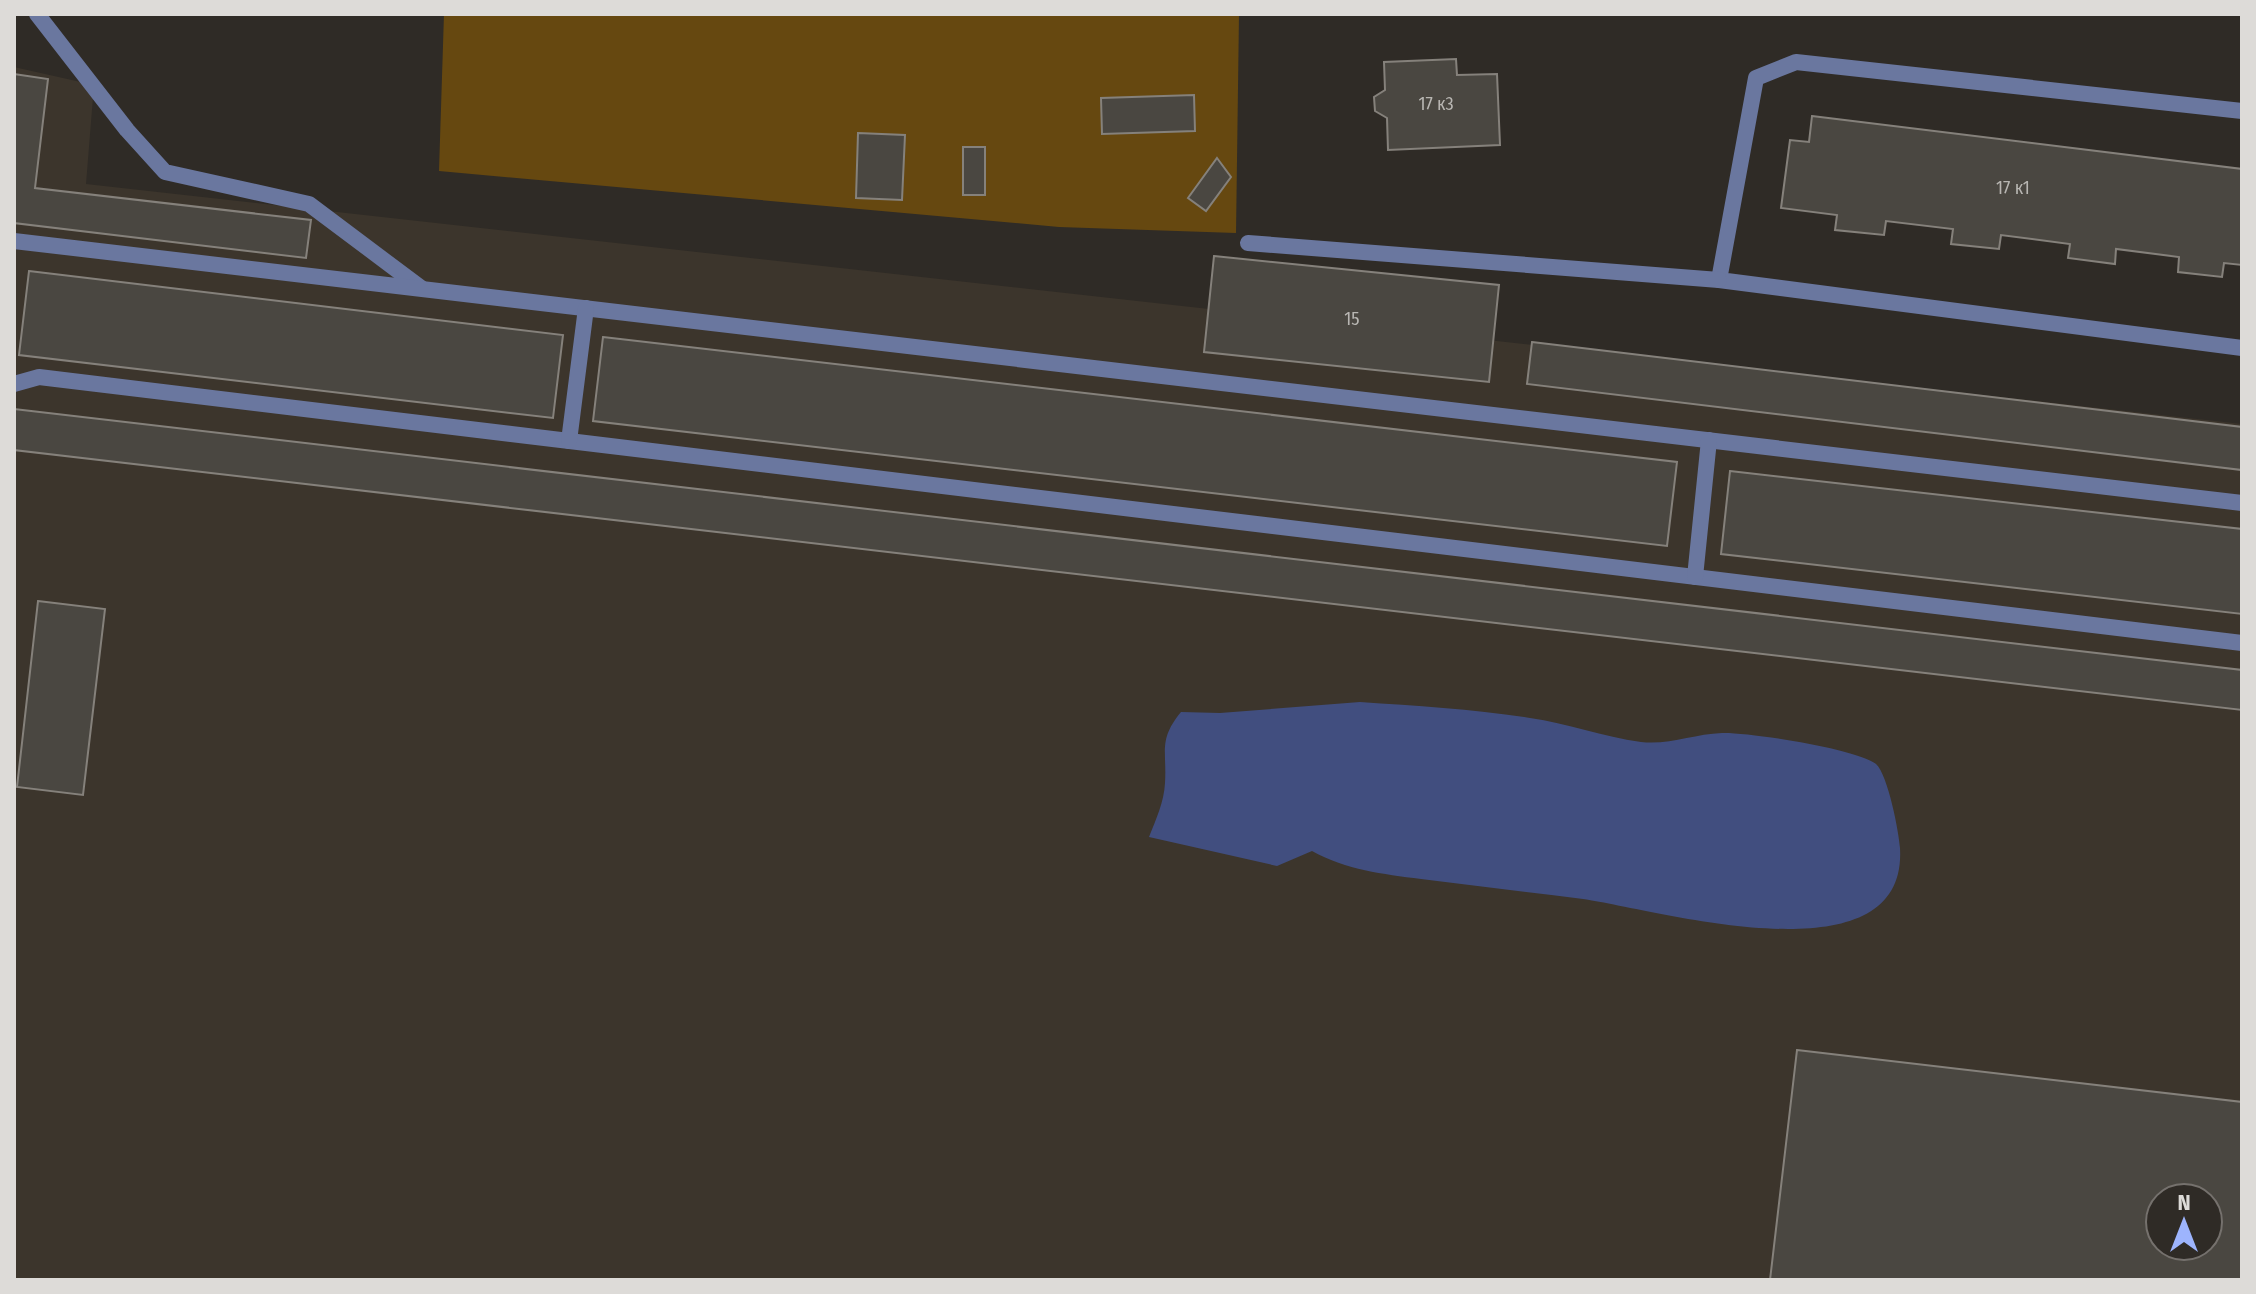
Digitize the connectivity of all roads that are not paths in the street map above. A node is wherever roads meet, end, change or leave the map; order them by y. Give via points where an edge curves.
1 (37, 14) edge
2 (2242, 111) edge
3 (14, 241) edge
4 (1248, 243) dead end
5 (1719, 280) junction
6 (422, 289) junction
7 (586, 308) junction
8 (2242, 348) edge
9 (14, 384) edge
10 (1709, 440) junction
11 (569, 441) junction
12 (2242, 503) edge
13 (1695, 577) junction
14 (2242, 643) edge

1 - 6 lane via 165,172 309,204
2 - 5 lane via 1796,62 1756,78
3 - 6 lane
4 - 5 lane
5 - 8 lane
6 - 7 lane
7 - 10 lane
7 - 11 lane
9 - 11 lane via 39,377
10 - 12 lane
10 - 13 lane
11 - 13 lane
13 - 14 lane

